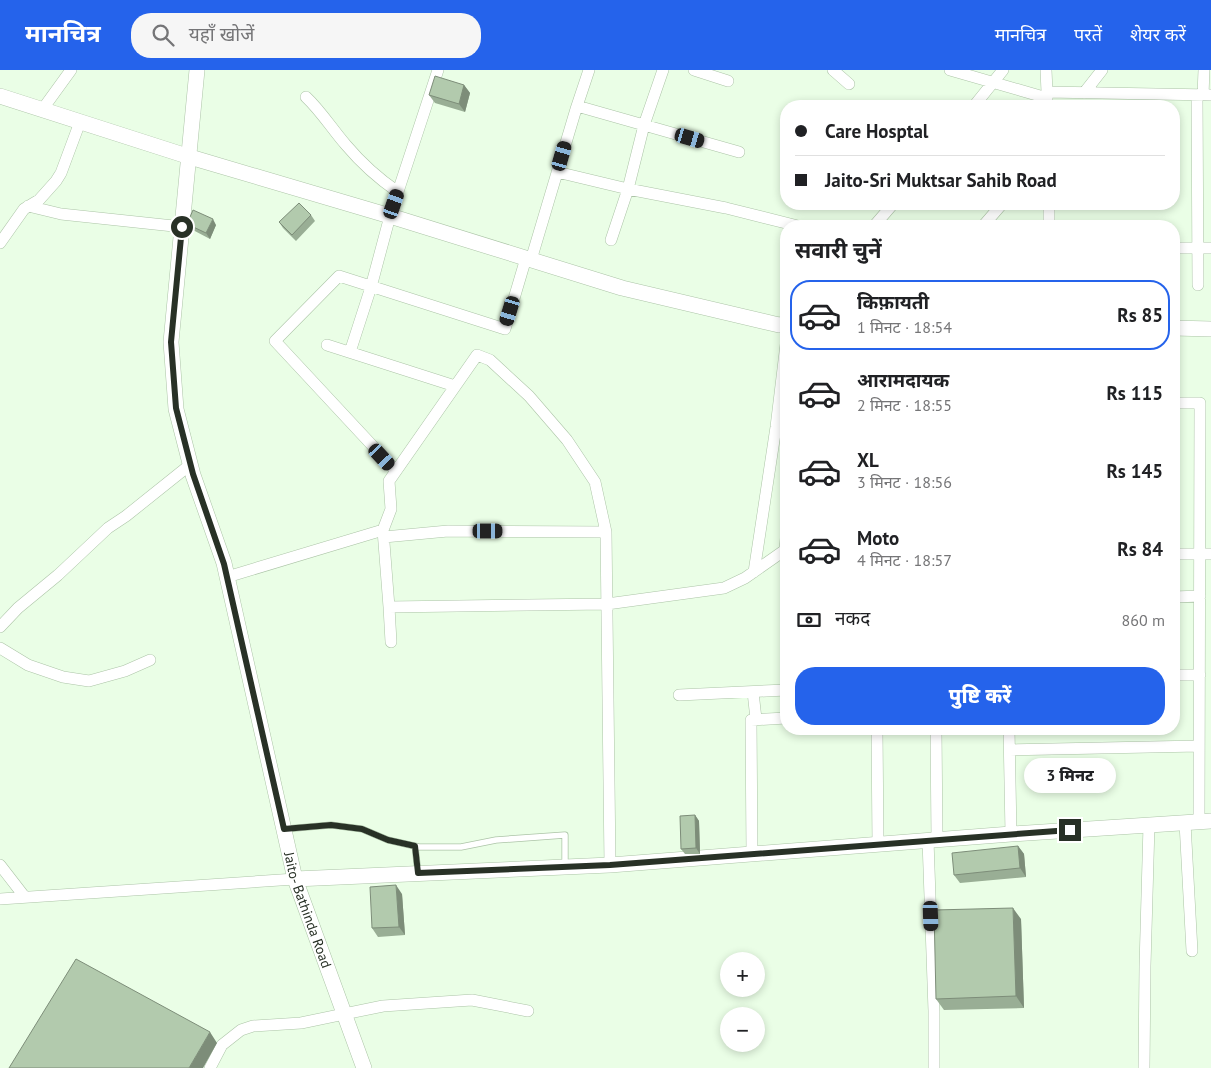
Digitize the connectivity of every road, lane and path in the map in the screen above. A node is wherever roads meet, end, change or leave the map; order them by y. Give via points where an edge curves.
1 (71, 70) edge
2 (197, 70) edge
3 (438, 70) edge
4 (589, 70) edge
5 (663, 70) edge
6 (694, 70) edge
7 (833, 70) edge
8 (950, 70) edge
9 (1003, 70) edge
10 (1046, 70) edge
11 (1102, 70) edge
12 (1204, 70) edge
13 (728, 82) dead end
14 (993, 82) junction
15 (849, 84) dead end
16 (1084, 93) junction
17 (1204, 95) edge
18 (0, 96) edge
19 (306, 97) dead end
20 (1047, 99) edge
21 (979, 100) edge
22 (577, 106) junction
23 (42, 110) junction
24 (80, 122) junction
25 (644, 125) junction
26 (739, 152) dead end
27 (190, 157) junction
28 (557, 172) junction
29 (628, 189) junction
30 (398, 192) junction
31 (28, 206) junction
32 (888, 210) edge
33 (997, 210) edge
34 (390, 216) junction
35 (879, 220) edge
36 (988, 220) edge
37 (780, 222) edge
38 (182, 227) junction
39 (611, 240) dead end
40 (0, 243) edge
41 (1180, 248) edge
42 (1198, 248) junction
43 (1211, 248) edge
44 (529, 259) junction
45 (1198, 285) dead end
46 (371, 286) junction
47 (780, 324) edge
48 (1180, 328) edge
49 (1211, 329) edge
50 (327, 345) dead end
51 (350, 352) junction
52 (455, 386) junction
53 (780, 394) edge
54 (1180, 403) edge
55 (190, 464) junction
56 (396, 471) junction
57 (606, 532) junction
58 (384, 533) junction
59 (780, 554) edge
60 (1180, 554) edge
61 (1206, 554) edge
62 (754, 572) junction
63 (227, 577) junction
64 (1200, 596) junction
65 (1180, 597) edge
66 (607, 604) junction
67 (389, 606) junction
68 (0, 627) edge
69 (391, 642) dead end
70 (0, 648) edge
71 (150, 660) dead end
72 (1180, 675) edge
73 (1200, 676) junction
74 (780, 690) edge
75 (753, 692) junction
76 (679, 695) dead end
77 (780, 718) edge
78 (756, 719) junction
79 (877, 735) edge
80 (936, 735) edge
81 (1009, 735) edge
82 (1199, 746) junction
83 (1010, 750) junction
84 (1198, 822) edge
85 (1149, 825) junction
86 (284, 829) junction
87 (1011, 834) junction
88 (933, 840) junction
89 (878, 844) junction
90 (415, 846) junction
91 (752, 854) junction
92 (0, 865) edge
93 (610, 865) junction
94 (566, 867) junction
95 (418, 873) junction
96 (295, 878) junction
97 (24, 896) junction
98 (0, 898) edge
99 (1192, 951) dead end
100 (528, 1011) dead end
101 (344, 1014) junction
102 (210, 1068) edge
103 (364, 1068) edge
104 (934, 1068) edge
105 (1144, 1068) edge

1 - 23 street
2 - 27 street, Jaito- Bathinda Road
3 - 30 street
4 - 22 street
5 - 25 street
6 - 13 street
7 - 15 street
8 - 14 street
9 - 14 street
10 - 20 street
11 - 16 street
12 - 17 street
14 - 20 street
14 - 21 street
16 - 17 street
16 - 20 street
17 - 42 street
18 - 23 street
19 - 30 street via 375,176
22 - 25 street
22 - 28 street
23 - 24 street
24 - 27 street
24 - 31 street via 56,181
25 - 26 street
25 - 29 street
27 - 34 street
27 - 38 street, Jaito- Bathinda Road
28 - 29 street
28 - 44 street
29 - 37 street
29 - 39 street
30 - 34 street
31 - 38 street via 61,214
31 - 40 street
32 - 35 street
33 - 36 street
34 - 44 street
34 - 46 street
38 - 55 street, Jaito- Bathinda Road via 171,342 176,408
41 - 42 street
42 - 43 street
42 - 45 street
44 - 46 street via 505,329
44 - 47 street via 622,288
46 - 51 street
46 - 56 street via 339,276 275,341
48 - 49 street
50 - 51 street
51 - 52 street
52 - 56 street
52 - 57 street via 476,355 490,360 529,396 567,440 595,482
53 - 62 street
54 - 61 street via 1200,403
55 - 63 street, Jaito- Bathinda Road
55 - 68 street via 108,528
56 - 58 street via 389,481 391,509
57 - 58 street
57 - 66 street
58 - 63 street
58 - 67 street
59 - 62 street
60 - 61 street
61 - 64 street
62 - 66 street via 724,588
63 - 86 street, Jaito- Bathinda Road
64 - 65 street
64 - 73 street
66 - 67 street
66 - 93 street
67 - 69 street
70 - 71 street via 28,665 89,681
72 - 73 street
73 - 82 street
74 - 75 street
75 - 76 street
75 - 78 street
77 - 78 street
78 - 91 street via 751,720
79 - 89 street
80 - 88 street
81 - 83 street
82 - 83 street
82 - 84 street
83 - 87 street
84 - 85 street
84 - 99 street
85 - 87 street
85 - 105 street
86 - 90 lane via 331,825 362,829 388,840
86 - 96 street, Jaito- Bathinda Road
87 - 88 street
88 - 89 street
88 - 104 street
89 - 91 street
90 - 94 lane via 461,848 496,840 565,835
90 - 95 lane
91 - 93 street
92 - 97 street
93 - 94 street
94 - 95 street
95 - 96 street
96 - 97 street
96 - 101 street, Jaito- Bathinda Road
97 - 98 street
100 - 101 street via 472,1000 383,1006
101 - 102 street via 241,1030 222,1045
101 - 103 street, Jaito- Bathinda Road

